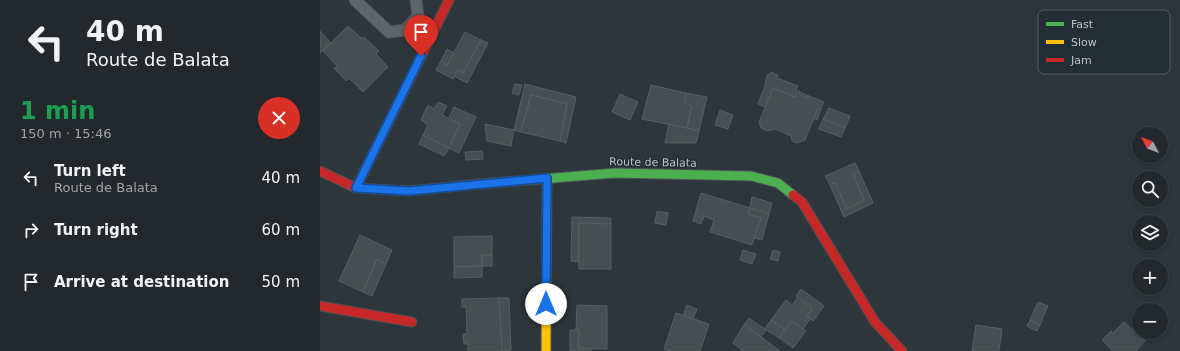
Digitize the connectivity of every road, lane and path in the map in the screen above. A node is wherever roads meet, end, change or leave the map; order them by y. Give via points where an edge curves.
1 (355, 0) edge
2 (416, 0) edge
3 (449, 0) edge
4 (320, 171) edge
5 (547, 178) junction
6 (356, 188) junction
7 (320, 306) edge
8 (412, 322) dead end
9 (546, 351) edge
10 (902, 351) edge

1 - 2 lane via 389,32 406,30 418,16
3 - 6 main road
4 - 6 main road, Route de Balata
5 - 6 main road, Route de Balata via 409,191
5 - 9 main road
5 - 10 main road, Route de Balata via 615,173 751,176 778,183 802,202 875,322
7 - 8 main road

